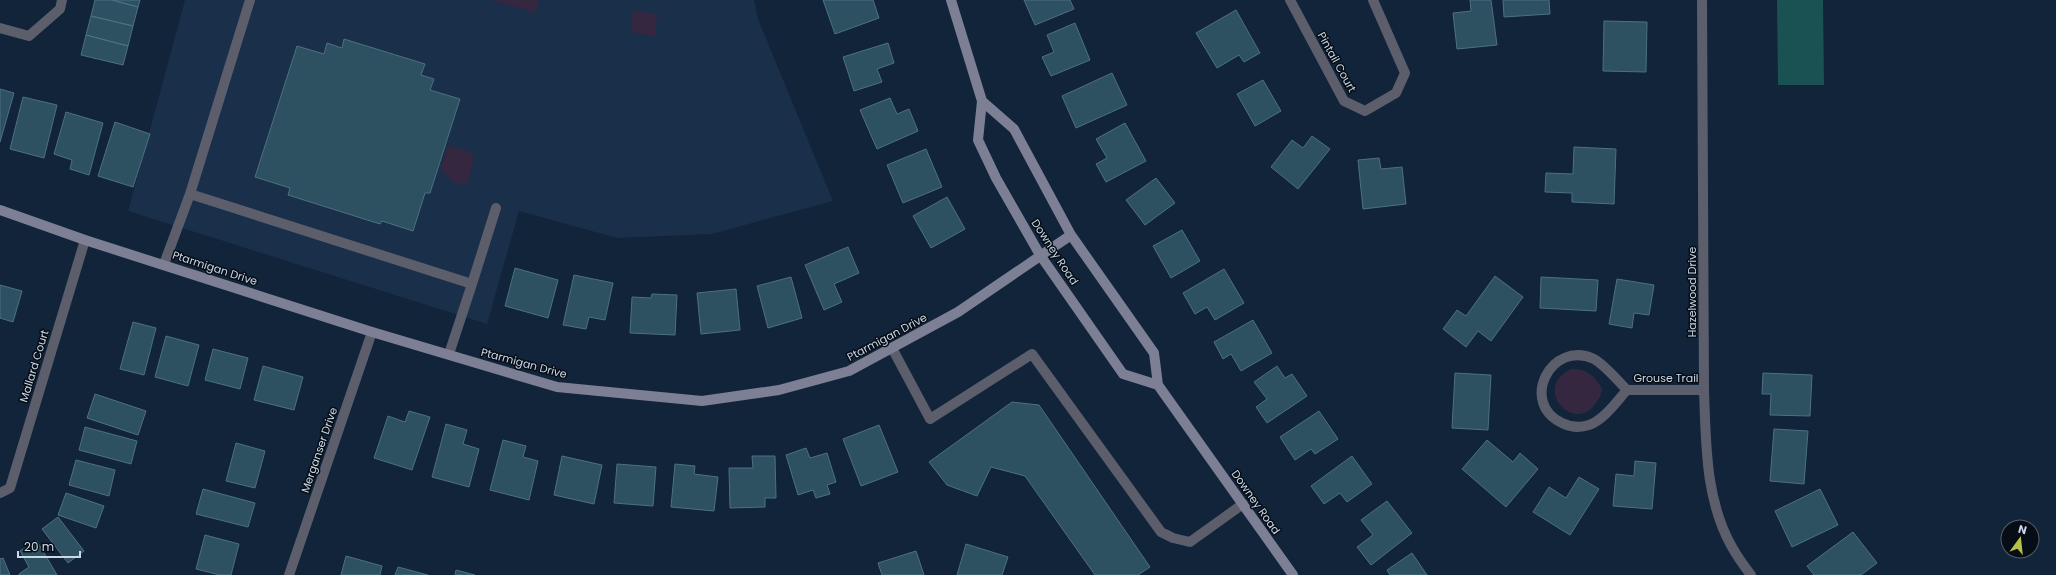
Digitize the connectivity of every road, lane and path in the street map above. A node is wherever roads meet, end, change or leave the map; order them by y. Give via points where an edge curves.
1 (62, 0) edge
2 (250, 0) edge
3 (951, 0) edge
4 (1290, 0) edge
5 (1373, 0) edge
6 (1702, 0) edge
7 (0, 28) edge
8 (982, 101) junction
9 (190, 194) junction
10 (496, 208) dead end
11 (0, 210) edge
12 (1071, 235) junction
13 (85, 240) junction
14 (1040, 255) junction
15 (164, 264) junction
16 (472, 284) junction
17 (372, 332) junction
18 (892, 348) junction
19 (448, 354) junction
20 (1158, 385) junction
21 (1628, 390) junction
22 (1704, 390) junction
23 (0, 493) edge
24 (1243, 504) junction
25 (289, 575) edge
26 (1293, 575) edge
27 (1751, 575) edge

1 - 7 street via 60,9 29,36
2 - 9 street
3 - 8 street, Downey Road
4 - 5 street, Pintail Court via 1344,101 1365,111 1396,93 1405,72
6 - 22 street, Hazelwood Drive
8 - 12 street, Downey Road via 1014,129
8 - 14 street, Downey Road via 978,140 996,178
9 - 15 street
9 - 16 street
10 - 16 street
11 - 13 street, Ptarmigan Drive
12 - 14 street, Ptarmigan Drive
12 - 20 street, Downey Road via 1154,353
13 - 15 street, Ptarmigan Drive
13 - 23 street, Mallard Court via 10,488
14 - 18 street, Ptarmigan Drive via 958,312
14 - 20 street, Downey Road via 1123,374
15 - 17 street, Ptarmigan Drive
16 - 19 street
17 - 19 street, Ptarmigan Drive
17 - 25 street, Merganser Drive
18 - 19 street, Ptarmigan Drive via 849,371 779,390 702,401 557,387
18 - 24 street via 930,419 1032,354 1161,532 1173,538 1190,542
20 - 24 street, Downey Road
21 - 21 street, Grouse Trail via 1594,360 1583,356 1570,356 1559,360 1550,368 1541,391 1548,412 1556,420 1578,427 1589,425 1599,419
21 - 22 street, Grouse Trail
22 - 27 street, Hazelwood Drive via 1707,454 1715,505 1731,546
24 - 26 street, Downey Road

